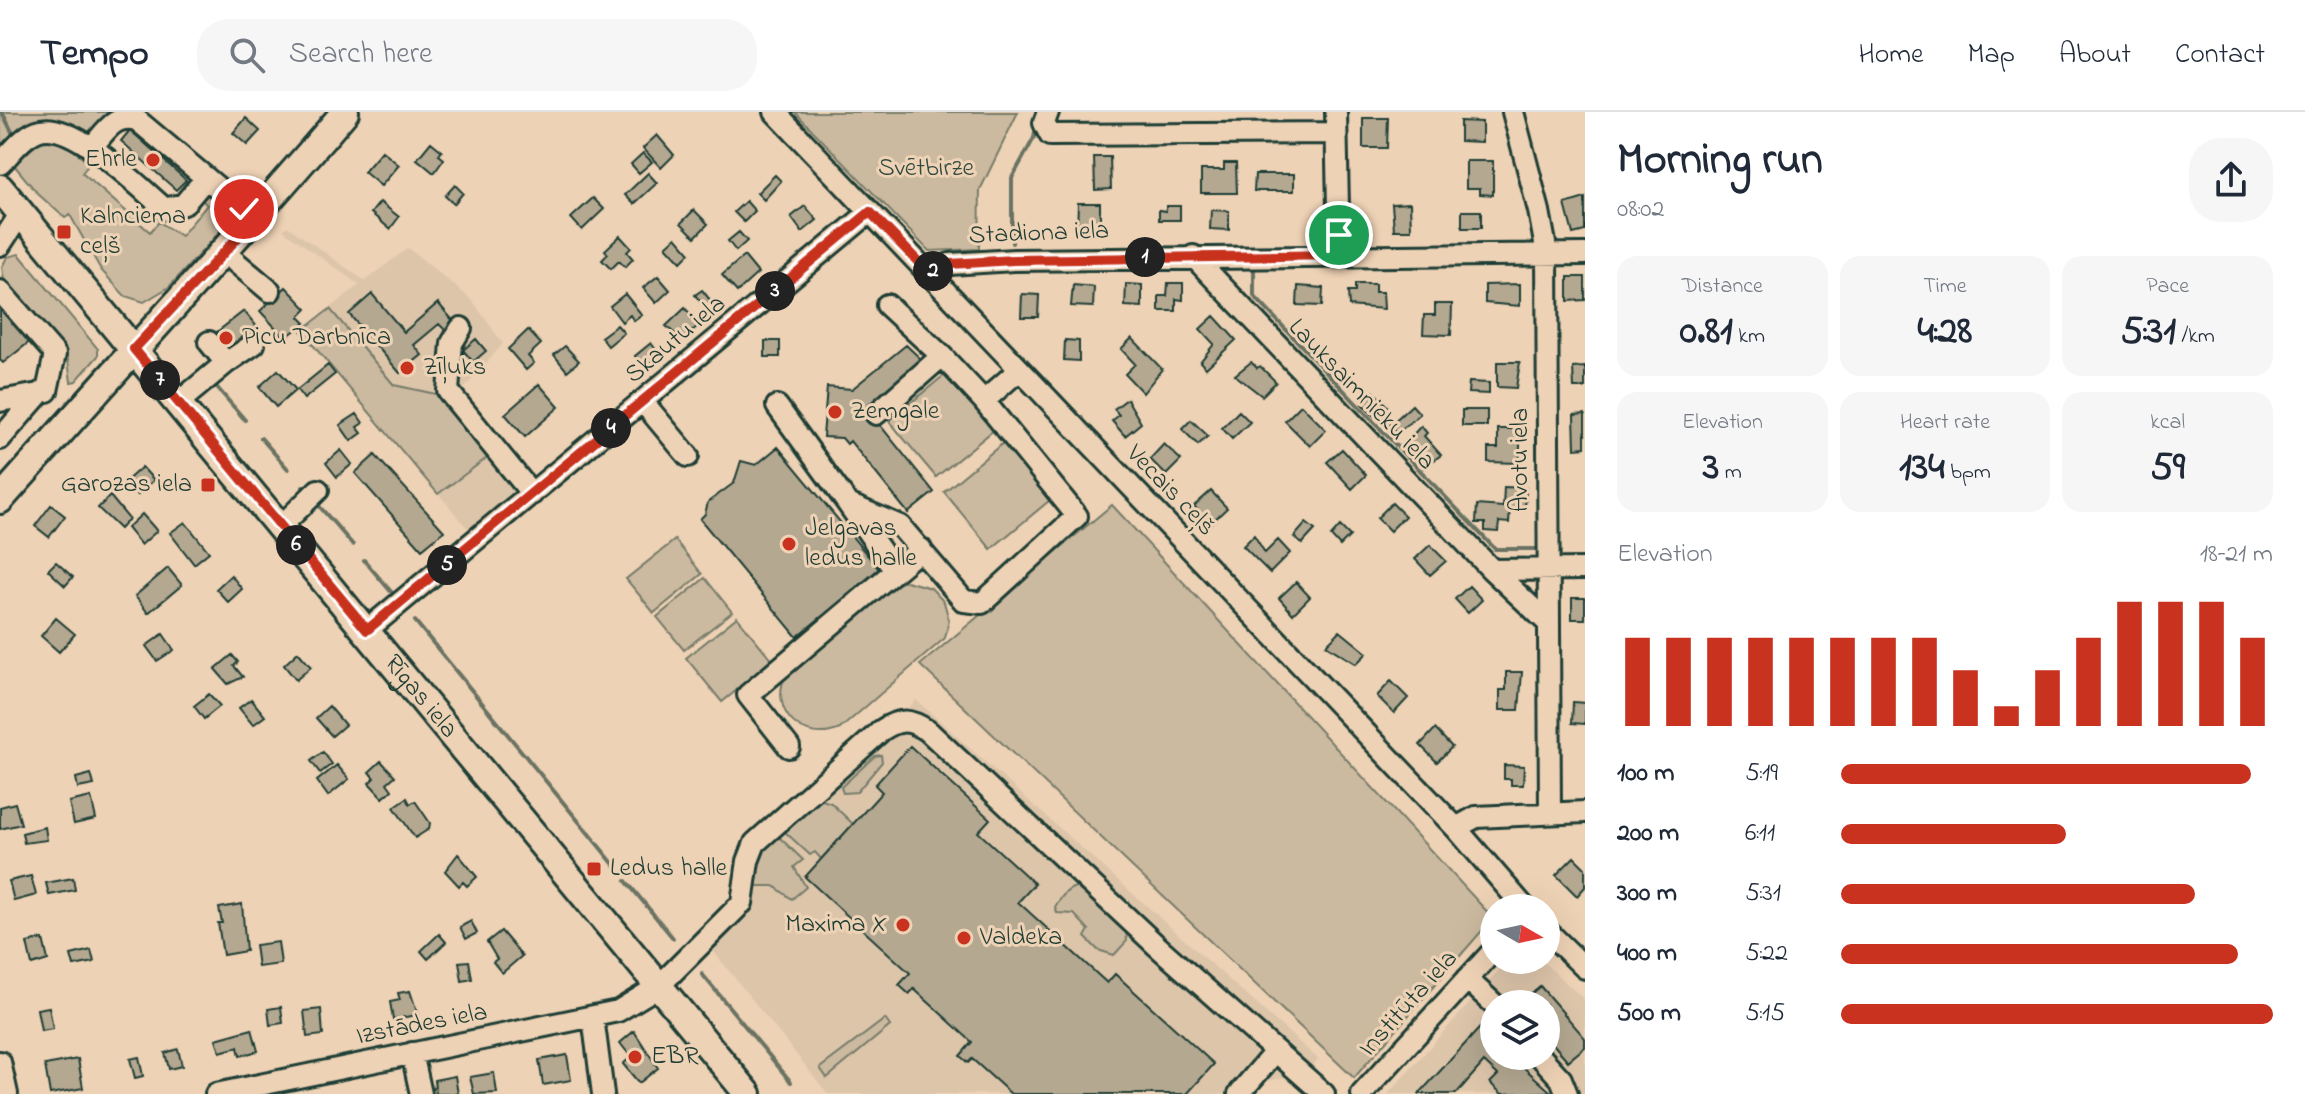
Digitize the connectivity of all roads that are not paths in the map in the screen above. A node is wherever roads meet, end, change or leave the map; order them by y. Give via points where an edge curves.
1 (345, 112) edge
2 (775, 112) edge
3 (1048, 112) edge
4 (1336, 112) edge
5 (1513, 112) edge
6 (1336, 133) junction
7 (91, 148) junction
8 (0, 164) edge
9 (206, 178) junction
10 (0, 188) edge
11 (870, 212) junction
12 (21, 213) junction
13 (255, 219) junction
14 (0, 245) edge
15 (225, 253) junction
16 (1547, 254) junction
17 (1585, 254) edge
18 (1339, 255) junction
19 (1193, 256) junction
20 (930, 274) junction
21 (0, 291) edge
22 (270, 291) dead end
23 (887, 305) dead end
24 (461, 328) dead end
25 (209, 342) dead end
26 (254, 344) dead end
27 (134, 349) junction
28 (942, 356) junction
29 (226, 363) junction
30 (1019, 370) junction
31 (43, 392) junction
32 (0, 401) edge
33 (984, 401) junction
34 (179, 402) junction
35 (643, 402) junction
36 (777, 406) dead end
37 (876, 414) dead end
38 (74, 417) junction
39 (0, 439) edge
40 (688, 456) dead end
41 (318, 490) dead end
42 (532, 494) junction
43 (0, 500) edge
44 (848, 504) junction
45 (281, 526) junction
46 (921, 549) junction
47 (1547, 569) junction
48 (1585, 569) edge
49 (1492, 570) junction
50 (895, 571) junction
51 (1546, 621) junction
52 (367, 630) junction
53 (789, 747) dead end
54 (1585, 812) edge
55 (1550, 813) junction
56 (1456, 828) junction
57 (1513, 894) edge
58 (1560, 944) edge
59 (1480, 965) edge
60 (1585, 968) edge
61 (1467, 979) junction
62 (659, 986) junction
63 (1480, 991) edge
64 (593, 1017) junction
65 (412, 1053) junction
66 (1274, 1053) junction
67 (0, 1062) edge
68 (1553, 1070) edge
69 (7, 1094) edge
70 (216, 1094) edge
71 (421, 1094) edge
72 (603, 1094) edge
73 (748, 1094) edge
74 (1239, 1094) edge
75 (1324, 1094) edge
76 (1362, 1094) edge
77 (1567, 1094) edge

1 - 13 main road
2 - 11 street, Vecais ceļš
3 - 6 street via 1044,123 1050,135
4 - 6 street
5 - 16 street, Avotu iela
6 - 18 street
7 - 8 street via 62,130 39,130
7 - 9 street via 114,122 129,117
7 - 9 street via 165,209 184,204
9 - 13 street
10 - 12 main road, Rīgas iela
11 - 20 street, Vecais ceļš
11 - 35 street, Skautu iela
12 - 14 street
12 - 27 main road, Rīgas iela
13 - 15 main road
15 - 22 street
15 - 27 main road
16 - 17 street, Stadiona iela
16 - 18 street, Stadiona iela
16 - 47 street, Avotu iela
18 - 19 street, Stadiona iela
19 - 20 street, Stadiona iela via 988,261 950,264
19 - 49 street, Lauksaimnieku iela
20 - 30 street, Vecais ceļš
21 - 31 street via 55,354
23 - 28 street
24 - 42 street via 452,343 448,391
25 - 29 street
26 - 29 street
27 - 34 main road, Rīgas iela
27 - 38 main road
28 - 33 street
28 - 37 street
29 - 34 street
30 - 33 street
30 - 56 street, Vecais ceļš
31 - 32 street
31 - 38 street
31 - 39 street
33 - 46 street via 1077,516 982,603 964,601
34 - 45 main road, Rīgas iela
35 - 40 street
35 - 42 street, Skautu iela
36 - 44 street
38 - 43 main road
41 - 45 street
42 - 52 street, Skautu iela
44 - 46 street via 900,526
44 - 50 street
45 - 52 main road, Rīgas iela
46 - 50 street
47 - 48 street
47 - 49 street
47 - 51 street, Avotu iela
49 - 51 street, Lauksaimnieku iela
50 - 53 street via 748,695
51 - 55 street, Avotu iela
52 - 62 main road, Rīgas iela
54 - 55 street
55 - 56 street via 1476,817
56 - 57 street, Vecais ceļš
58 - 60 street
59 - 61 street, Institūta iela
61 - 63 street
61 - 76 street, Institūta iela
62 - 64 street, Izstādes iela via 618,1011
62 - 66 street, Izstādes iela via 740,906 748,861 761,836 882,730 894,722 912,721
62 - 73 main road, Rīgas iela
64 - 65 street, Izstādes iela
64 - 72 street
65 - 70 street, Izstādes iela
65 - 71 street
66 - 74 street
66 - 75 street
67 - 69 street
68 - 77 street

